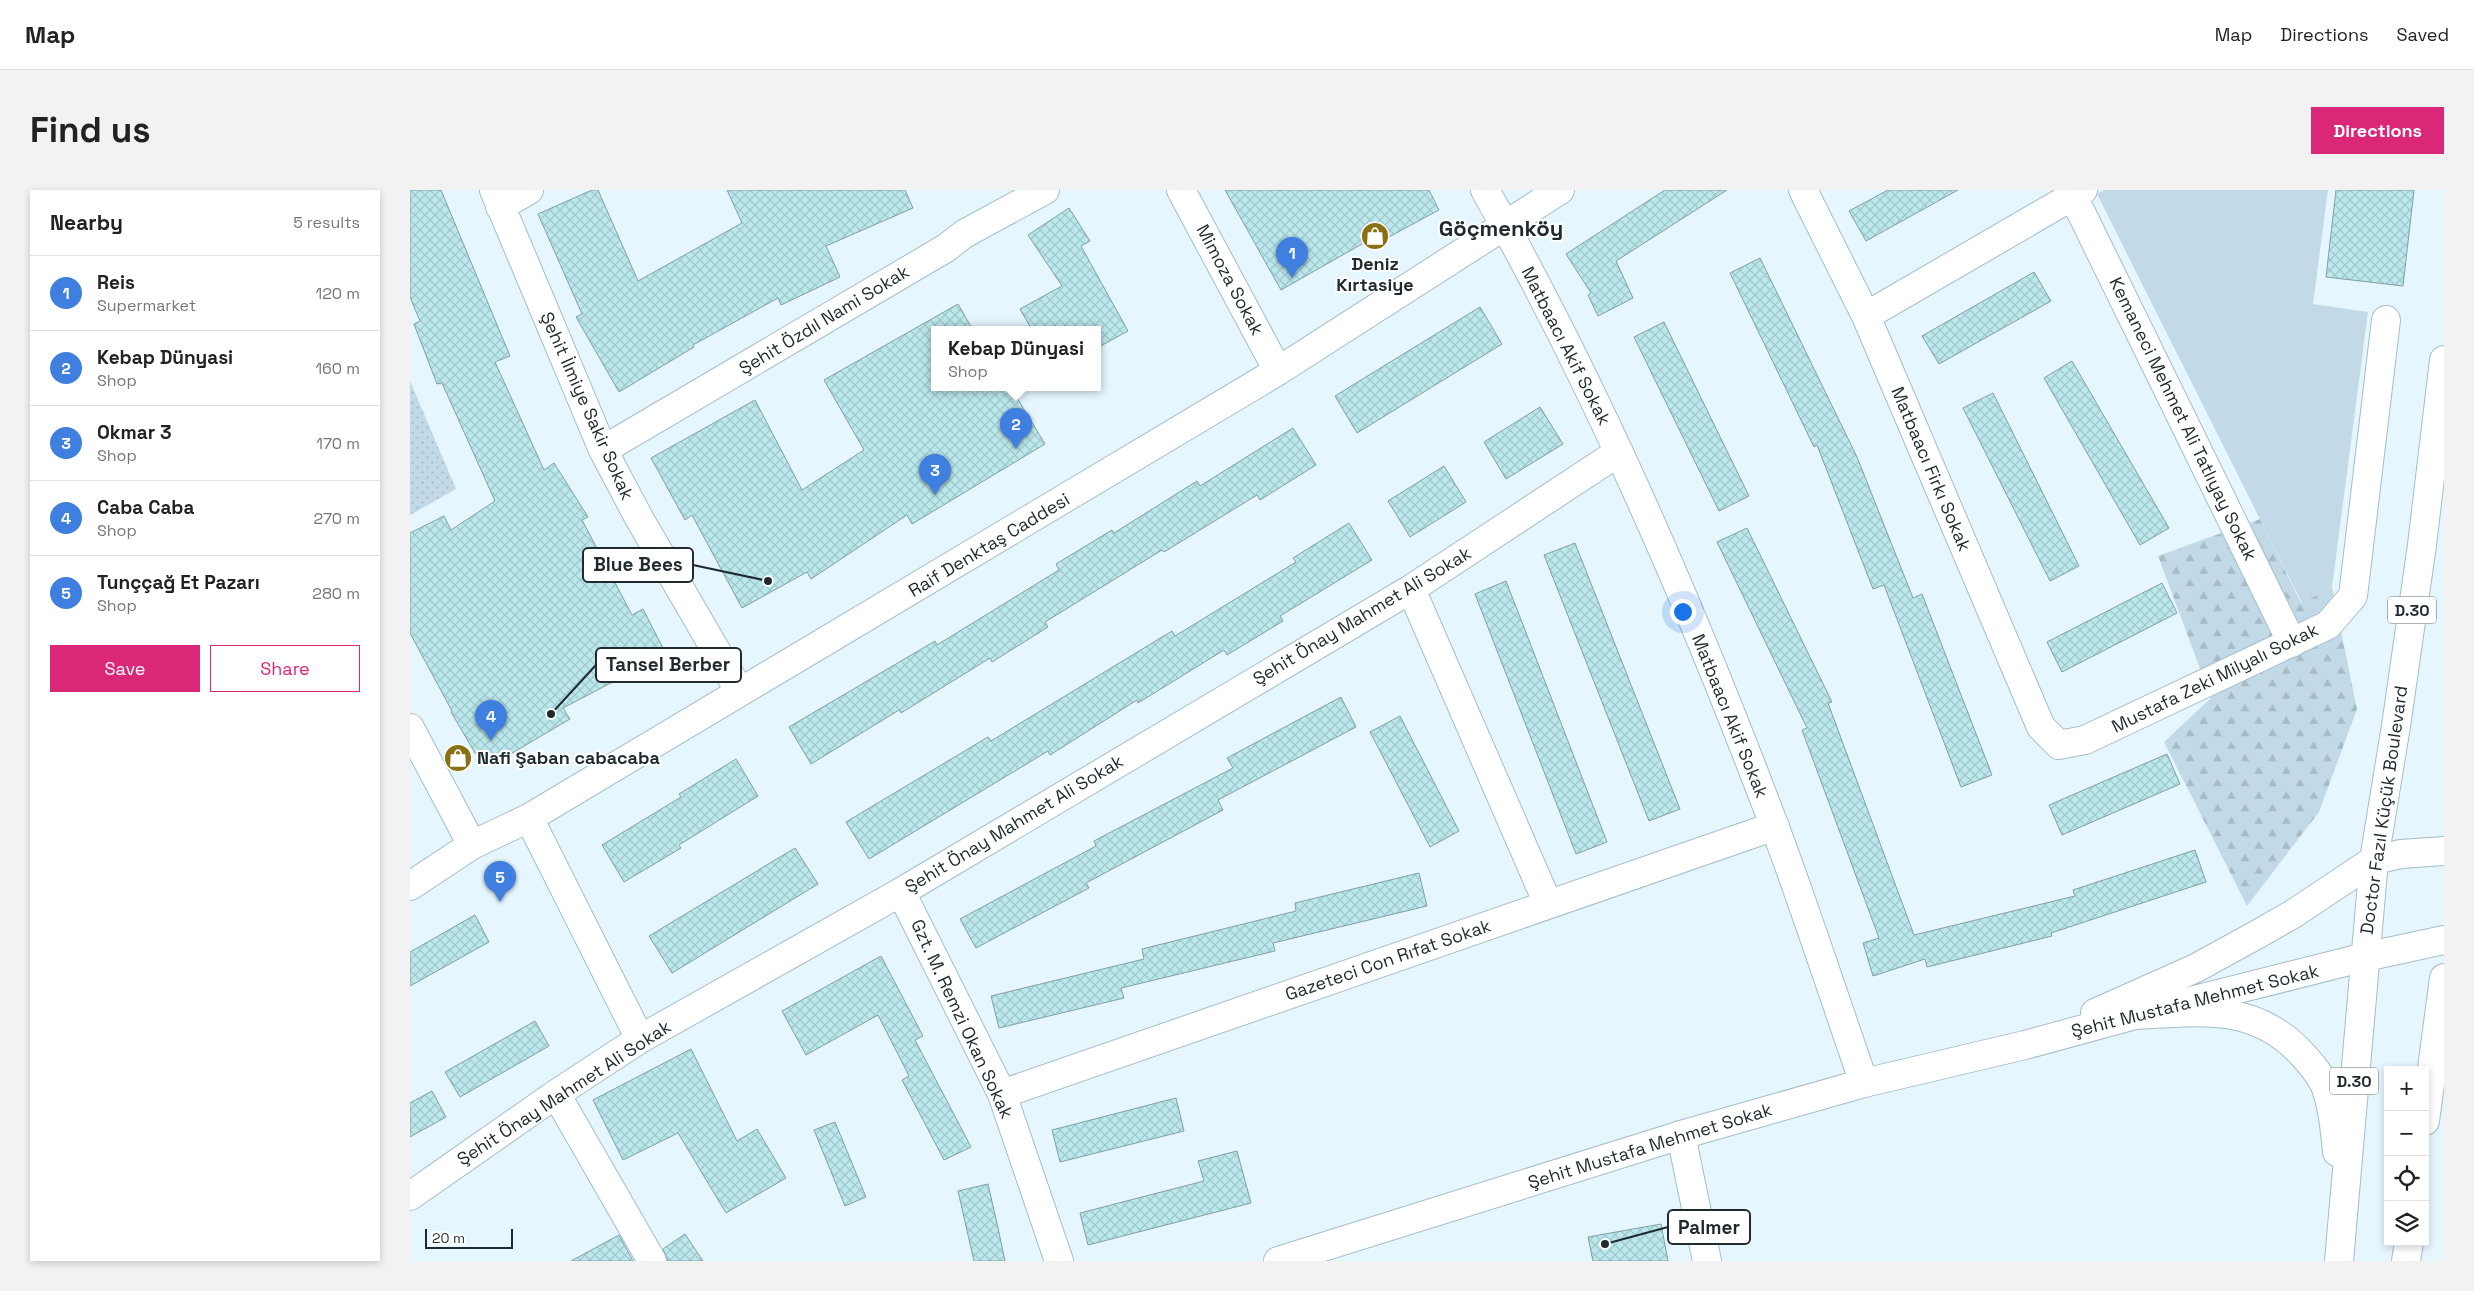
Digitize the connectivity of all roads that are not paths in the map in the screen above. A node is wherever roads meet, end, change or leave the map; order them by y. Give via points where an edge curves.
1 (529, 190) edge
2 (1045, 190) edge
3 (1181, 190) edge
4 (1485, 190) edge
5 (1560, 190) edge
6 (1804, 190) edge
7 (2078, 193) edge
8 (497, 198) edge
9 (1505, 226) junction
10 (1866, 316) junction
11 (2386, 320) dead end
12 (2444, 360) edge
13 (1278, 371) junction
14 (603, 450) junction
15 (1619, 452) junction
16 (1411, 589) junction
17 (2292, 643) junction
18 (740, 692) junction
19 (410, 728) edge
20 (2059, 745) joint
21 (529, 818) junction
22 (1774, 826) junction
23 (472, 845) junction
24 (2444, 851) edge
25 (2374, 860) junction
26 (410, 886) edge
27 (901, 892) junction
28 (1548, 904) junction
29 (2444, 940) edge
30 (2364, 957) junction
31 (2444, 978) edge
32 (2135, 1015) junction
33 (640, 1039) junction
34 (2026, 1045) junction
35 (2444, 1074) edge
36 (1864, 1083) junction
37 (556, 1094) junction
38 (1002, 1094) junction
39 (2426, 1111) edge
40 (2427, 1111) edge
41 (1681, 1135) junction
42 (410, 1196) edge
43 (2344, 1206) junction
44 (2408, 1246) edge
45 (652, 1261) edge
46 (1059, 1261) edge
47 (1278, 1261) edge
48 (1708, 1261) edge
49 (2339, 1261) edge
50 (2406, 1261) edge

1 - 8 main road
2 - 14 main road, Şehit Özdıl Nami Sokak via 964,234 946,248
3 - 13 main road, Mimoza Sokak
4 - 9 main road, Matbaacı Akif Sokak
5 - 9 main road, Raif Denktaş Caddesi
6 - 10 main road, Matbaacı Firkı Sokak
7 - 10 main road
7 - 17 main road, Kemaneci Mehmet Ali Tatlıyay Sokak
8 - 14 main road, Şehit İlmiye Sakir Sokak
9 - 13 main road, Raif Denktaş Caddesi
9 - 15 main road, Matbaacı Akif Sokak
10 - 20 main road, Matbaacı Firkı Sokak via 2041,727
11 - 17 main road, Mustafa Zeki Milyalı Sokak via 2354,596 2328,625
12 - 25 main road, Doctor Fazıl Küçük Boulevard / D.30 via 2422,545
13 - 18 main road, Raif Denktaş Caddesi
14 - 18 main road, Şehit İlmiye Sakir Sokak
15 - 16 main road, Şehit Önay Mahmet Ali Sokak
15 - 22 main road, Matbaacı Akif Sokak via 1701,642
16 - 27 main road, Şehit Önay Mahmet Ali Sokak
16 - 28 main road
17 - 20 main road, Mustafa Zeki Milyalı Sokak via 2085,740
18 - 21 main road, Raif Denktaş Caddesi
19 - 23 main road
21 - 23 main road, Raif Denktaş Caddesi
21 - 33 main road
22 - 28 main road, Gazeteci Con Rıfat Sokak
22 - 36 main road, Matbaacı Akif Sokak
23 - 26 main road, Raif Denktaş Caddesi
24 - 25 main road via 2401,854
25 - 30 main road, Doctor Fazıl Küçük Boulevard / D.30
25 - 34 main road, Şehit Mustafa Mehmet Sokak via 2293,914 2196,968
27 - 33 main road, Şehit Önay Mahmet Ali Sokak
27 - 38 main road, Gzt. M. Remzi Okan Sokak
28 - 38 main road, Gazeteci Con Rıfat Sokak
29 - 30 main road, Şehit Mustafa Mehmet Sokak
30 - 32 main road, Şehit Mustafa Mehmet Sokak
30 - 43 main road, Doctor Fazıl Küçük Boulevard / D.30
31 - 39 main road
32 - 34 main road, Şehit Mustafa Mehmet Sokak
32 - 43 main road via 2201,1012 2239,1015 2271,1028 2297,1049 2314,1067 2325,1087 2332,1112
33 - 37 main road, Şehit Önay Mahmet Ali Sokak
34 - 36 main road, Şehit Mustafa Mehmet Sokak
35 - 40 main road
36 - 41 main road, Şehit Mustafa Mehmet Sokak
37 - 42 main road, Şehit Önay Mahmet Ali Sokak
37 - 45 main road
38 - 46 main road, Gzt. M. Remzi Okan Sokak
41 - 47 main road, Şehit Mustafa Mehmet Sokak
41 - 48 main road
43 - 49 main road, Doctor Fazıl Küçük Boulevard / D.30
44 - 50 main road

